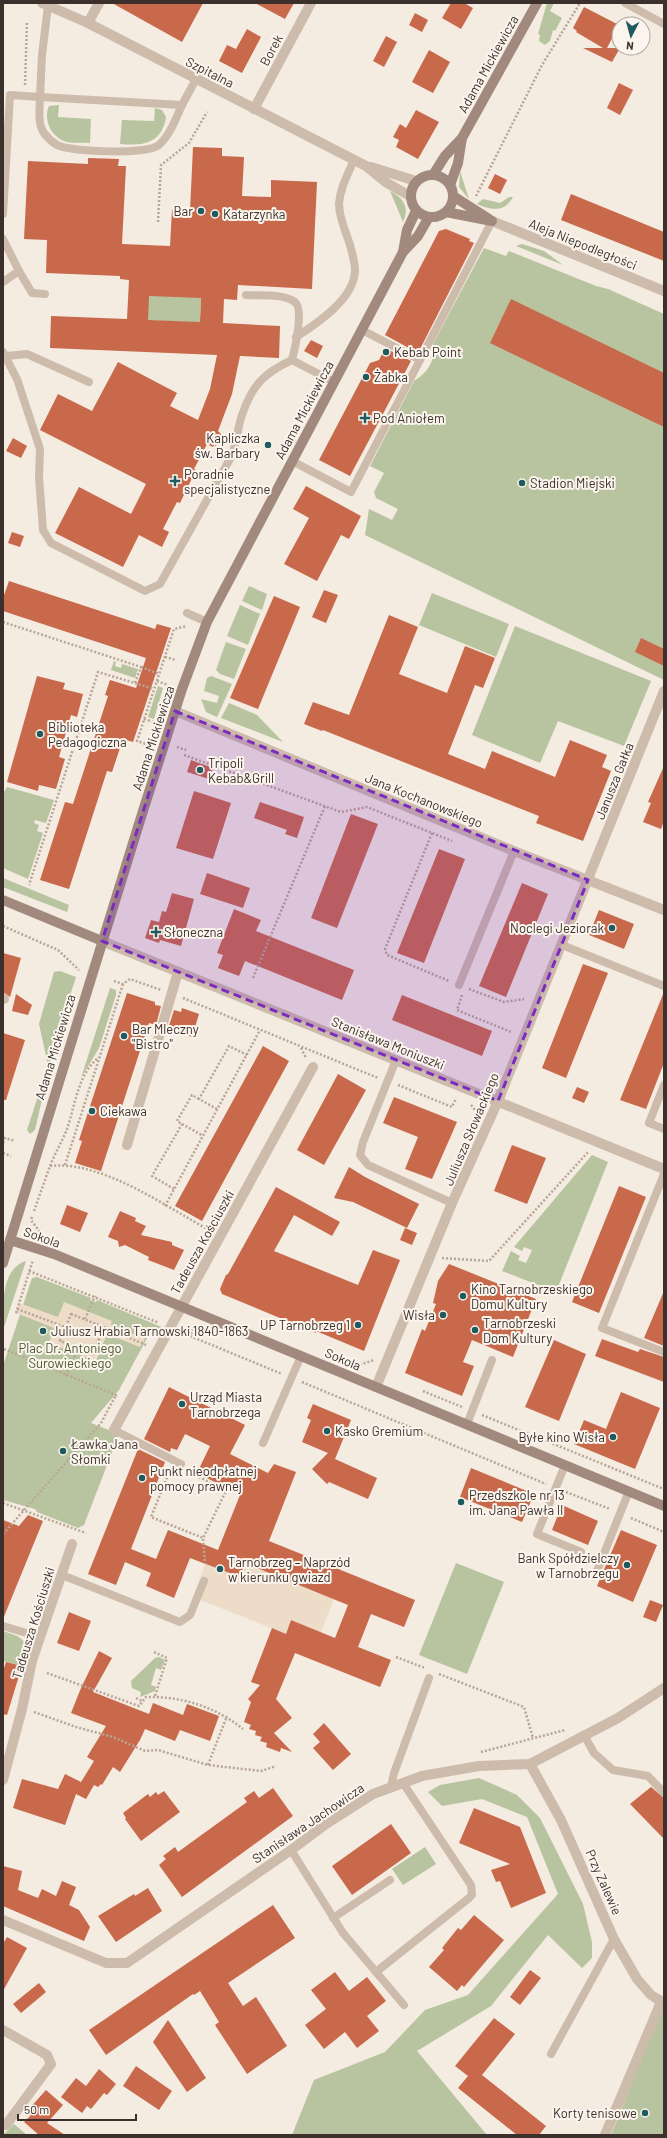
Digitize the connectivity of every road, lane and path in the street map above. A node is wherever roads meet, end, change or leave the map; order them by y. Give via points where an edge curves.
1 (98, 3) edge
2 (310, 3) edge
3 (537, 3) edge
4 (580, 3) edge
5 (625, 3) edge
6 (45, 4) edge
7 (27, 22) dead end
8 (88, 24) junction
9 (664, 24) edge
10 (196, 79) junction
11 (6, 94) edge
12 (24, 96) junction
13 (40, 97) junction
14 (182, 105) junction
15 (254, 109) junction
16 (207, 112) dead end
17 (462, 138) junction
18 (354, 160) junction
19 (366, 166) junction
20 (433, 175) junction
21 (416, 181) junction
22 (450, 185) junction
23 (410, 196) junction
24 (453, 196) junction
25 (473, 202) dead end
26 (416, 211) junction
27 (446, 212) junction
28 (3, 214) edge
29 (429, 217) junction
30 (158, 222) dead end
31 (492, 222) junction
32 (3, 239) edge
33 (403, 252) junction
34 (19, 271) junction
35 (3, 282) edge
36 (664, 291) edge
37 (45, 294) dead end
38 (246, 295) dead end
39 (362, 330) junction
40 (296, 337) junction
41 (4, 354) edge
42 (292, 360) junction
43 (420, 360) junction
44 (88, 382) dead end
45 (334, 382) junction
46 (292, 461) junction
47 (187, 612) dead end
48 (3, 622) edge
49 (207, 622) junction
50 (188, 626) dead end
51 (165, 657) junction
52 (176, 660) dead end
53 (140, 667) junction
54 (159, 674) junction
55 (157, 681) junction
56 (135, 682) junction
57 (168, 685) dead end
58 (154, 689) junction
59 (664, 692) edge
60 (175, 712) junction
61 (144, 719) junction
62 (156, 723) dead end
63 (149, 745) dead end
64 (177, 747) dead end
65 (186, 750) dead end
66 (184, 755) dead end
67 (325, 806) junction
68 (432, 833) junction
69 (453, 841) dead end
70 (514, 851) junction
71 (588, 880) junction
72 (29, 884) dead end
73 (3, 900) edge
74 (664, 910) edge
75 (3, 926) edge
76 (102, 941) junction
77 (562, 945) junction
78 (79, 970) dead end
79 (178, 972) junction
80 (253, 978) dead end
81 (114, 981) dead end
82 (122, 984) junction
83 (462, 986) junction
84 (664, 986) edge
85 (171, 994) junction
86 (524, 999) dead end
87 (260, 1030) junction
88 (511, 1032) dead end
89 (247, 1056) junction
90 (99, 1058) junction
91 (396, 1060) junction
92 (313, 1067) dead end
93 (387, 1081) junction
94 (664, 1085) edge
95 (199, 1099) junction
96 (460, 1100) dead end
97 (498, 1101) junction
98 (466, 1102) dead end
99 (217, 1109) junction
100 (485, 1117) dead end
101 (182, 1124) junction
102 (664, 1128) edge
103 (203, 1136) junction
104 (16, 1141) dead end
105 (3, 1143) edge
106 (127, 1144) dead end
107 (590, 1151) dead end
108 (3, 1153) edge
109 (11, 1156) dead end
110 (65, 1165) junction
111 (50, 1166) junction
112 (664, 1169) edge
113 (664, 1174) edge
114 (174, 1189) junction
115 (452, 1203) junction
116 (165, 1206) junction
117 (220, 1236) junction
118 (49, 1238) dead end
119 (10, 1240) junction
120 (440, 1258) dead end
121 (33, 1260) dead end
122 (3, 1263) edge
123 (30, 1271) junction
124 (94, 1296) junction
125 (181, 1307) junction
126 (17, 1309) junction
127 (16, 1313) dead end
128 (85, 1320) junction
129 (66, 1327) junction
130 (104, 1327) junction
131 (170, 1328) junction
132 (180, 1332) dead end
133 (190, 1336) dead end
134 (78, 1348) junction
135 (4, 1349) edge
136 (157, 1350) junction
137 (664, 1352) edge
138 (301, 1356) junction
139 (492, 1360) dead end
140 (66, 1376) junction
141 (292, 1378) junction
142 (376, 1387) junction
143 (416, 1388) dead end
144 (116, 1395) junction
145 (130, 1401) junction
146 (472, 1411) junction
147 (467, 1424) junction
148 (114, 1430) joint
149 (263, 1443) dead end
150 (174, 1460) junction
151 (182, 1464) joint
152 (565, 1465) junction
153 (555, 1488) junction
154 (664, 1489) edge
155 (629, 1491) junction
156 (3, 1503) edge
157 (664, 1506) edge
158 (26, 1510) junction
159 (619, 1513) junction
160 (664, 1532) edge
161 (86, 1533) dead end
162 (3, 1534) edge
163 (204, 1538) junction
164 (72, 1544) dead end
165 (581, 1552) dead end
166 (205, 1564) dead end
167 (597, 1571) dead end
168 (62, 1575) junction
169 (204, 1581) dead end
170 (3, 1626) edge
171 (40, 1637) junction
172 (154, 1652) dead end
173 (396, 1657) dead end
174 (47, 1673) dead end
175 (429, 1678) dead end
176 (664, 1688) edge
177 (155, 1696) junction
178 (136, 1698) dead end
179 (142, 1701) junction
180 (22, 1709) junction
181 (227, 1716) junction
182 (571, 1728) dead end
183 (243, 1729) dead end
184 (584, 1735) junction
185 (533, 1738) junction
186 (480, 1752) dead end
187 (530, 1764) junction
188 (208, 1766) junction
189 (276, 1766) dead end
190 (3, 1780) edge
191 (403, 1783) junction
192 (391, 1787) junction
193 (664, 1793) edge
194 (292, 1850) junction
195 (390, 1880) dead end
196 (333, 1918) junction
197 (3, 1920) edge
198 (614, 1939) junction
199 (376, 1972) junction
200 (662, 2002) edge
201 (404, 2005) dead end
202 (3, 2030) edge
203 (551, 2054) dead end
204 (3, 2125) edge
205 (605, 2135) edge

1 - 8 street
2 - 15 street, Borek
3 - 17 street, Adama Mickiewicza
4 - 25 path via 542,65
5 - 9 lane
6 - 8 street, Szpitalna
6 - 13 lane
7 - 12 path
8 - 10 street, Szpitalna
10 - 14 lane
10 - 15 street, Szpitalna
11 - 12 lane
11 - 28 lane
12 - 13 lane
13 - 14 lane
13 - 14 lane via 40,120 44,133 58,145 77,149 153,149 165,138
15 - 18 street, Szpitalna
16 - 30 path via 189,143 161,165
17 - 20 street, Adama Mickiewicza via 445,156
17 - 22 street, Adama Mickiewicza via 458,163
18 - 19 street, Szpitalna
18 - 40 lane via 343,185 339,204 354,262 353,280 348,291 330,313
19 - 21 street, Szpitalna
19 - 23 street, Szpitalna
20 - 21 street via 424,176
20 - 22 street via 443,178
21 - 23 street
22 - 24 street
23 - 26 street
24 - 27 street
24 - 31 street, Aleja Niepodległości
26 - 29 street
26 - 33 street, Adama Mickiewicza via 407,230
27 - 29 street
27 - 31 street, Aleja Niepodległości
29 - 33 street, Adama Mickiewicza via 418,236
31 - 36 street, Aleja Niepodległości
31 - 43 lane
32 - 34 lane
33 - 39 street, Adama Mickiewicza
34 - 35 lane
34 - 37 lane via 32,292
38 - 40 lane via 284,298 295,302 299,315
39 - 43 lane
39 - 45 street, Adama Mickiewicza
40 - 42 lane
41 - 42 lane via 17,379 40,449 39,477 43,530 47,538 51,544 145,591 160,584 231,457 236,447 242,415 258,382 275,368
41 - 44 lane via 27,354
42 - 45 lane
43 - 46 lane via 351,492
45 - 46 street, Adama Mickiewicza
46 - 49 street, Adama Mickiewicza
47 - 49 lane
48 - 53 path
49 - 60 street, Adama Mickiewicza
50 - 51 path via 174,629
51 - 52 path
51 - 54 path
53 - 54 path
53 - 56 path
54 - 55 path
55 - 57 path
55 - 58 path
56 - 58 path
56 - 72 path via 98,672
58 - 61 path
59 - 71 street, Janusza Gałka
60 - 70 street, Jana Kochanowskiego
60 - 76 street, Adama Mickiewicza
61 - 62 path
61 - 63 path via 137,741
64 - 65 path
66 - 67 path
67 - 68 path via 341,812 367,807
67 - 80 path
68 - 69 path
68 - 83 path via 385,949 387,955
70 - 71 street, Jana Kochanowskiego
70 - 83 lane
71 - 74 street, Jana Kochanowskiego
71 - 77 street, Juliusza Słowackiego
73 - 76 street
75 - 78 path via 58,950
76 - 79 street, Stanisława Moniuszki
76 - 119 street, Adama Mickiewicza
77 - 84 lane
77 - 97 street, Juliusza Słowackiego
79 - 85 street
79 - 91 street, Stanisława Moniuszki
81 - 82 path
82 - 85 path via 130,979
82 - 90 path
83 - 86 path via 504,1002
83 - 88 path via 457,1010
85 - 87 path
85 - 106 street
87 - 89 path
87 - 93 path
89 - 95 path via 229,1046
89 - 99 path
90 - 110 path
90 - 111 path via 93,1062 81,1084 67,1130
91 - 93 lane
91 - 97 street, Stanisława Moniuszki
92 - 117 street, Tadeusza Kościuszki
93 - 96 path via 452,1107 455,1098
93 - 115 lane via 360,1155 368,1165
94 - 102 lane via 649,1123
95 - 99 path
95 - 101 path via 192,1095 177,1121
97 - 112 street, Stanisława Moniuszki
97 - 115 street, Juliusza Słowackiego
98 - 100 path via 472,1105 477,1114
99 - 103 path
101 - 103 path
101 - 114 path via 152,1176
103 - 114 path
104 - 105 path via 5,1138
107 - 120 path via 489,1261
108 - 109 path
110 - 111 path
110 - 116 path via 110,1177 135,1187
111 - 118 path via 31,1220 42,1235
113 - 137 lane via 602,1328
114 - 116 path
115 - 142 street, Juliusza Słowackiego
116 - 117 path
117 - 125 street, Tadeusza Kościuszki
119 - 122 street, Adama Mickiewicza
119 - 125 street, Sokola via 54,1254
121 - 123 path
123 - 124 path
123 - 126 path
124 - 128 path
124 - 131 path
125 - 131 street, Tadeusza Kościuszki
125 - 138 street, Sokola
126 - 127 path
126 - 129 path
128 - 129 path via 71,1314
128 - 130 path
129 - 134 path via 60,1341
130 - 134 path via 93,1354
130 - 136 path
131 - 132 path
131 - 136 street, Tadeusza Kościuszki
133 - 141 path
134 - 140 path
135 - 140 path
136 - 145 street, Tadeusza Kościuszki
138 - 141 lane
138 - 142 street, Sokola
139 - 146 lane
140 - 144 path
141 - 149 lane
141 - 153 path
142 - 147 street, Sokola
143 - 146 path
144 - 145 path
144 - 158 path via 101,1423
145 - 148 street, Tadeusza Kościuszki
146 - 147 lane
146 - 154 path
147 - 152 street, Sokola
148 - 150 lane
150 - 151 lane
150 - 163 path via 151,1517
151 - 163 path via 194,1475 226,1491
152 - 153 lane
152 - 155 street, Sokola
153 - 159 path
153 - 165 lane via 537,1534
155 - 157 street, Sokola
155 - 159 lane
156 - 158 path
158 - 161 path
158 - 162 path
159 - 160 path
159 - 167 lane
163 - 166 path
164 - 168 street, Tadeusza Kościuszki
168 - 169 lane via 180,1622 190,1616
168 - 171 street, Tadeusza Kościuszki
170 - 171 lane
171 - 180 street, Tadeusza Kościuszki
172 - 177 path via 167,1658
173 - 185 path via 524,1707
174 - 179 path via 140,1706
175 - 192 lane
176 - 184 street, Stanisława Jachowicza via 618,1718
177 - 179 path via 146,1697
177 - 181 path via 184,1700
178 - 179 path
180 - 188 path via 113,1737 145,1751 158,1750
180 - 190 street, Tadeusza Kościuszki
181 - 183 path
181 - 188 path
182 - 185 path
184 - 187 street, Stanisława Jachowicza
184 - 193 lane via 594,1753 613,1770 648,1776
185 - 186 path
187 - 191 street, Stanisława Jachowicza via 479,1766 422,1776
187 - 198 street, Przy Zalewie via 561,1820
188 - 189 path via 261,1771
191 - 192 street, Stanisława Jachowicza
191 - 199 lane via 473,1890 469,1898
192 - 194 street, Stanisława Jachowicza via 367,1798 326,1824
194 - 196 lane
194 - 197 street, Stanisława Jachowicza via 127,1964 106,1963
195 - 196 lane
196 - 199 lane
198 - 200 street, Przy Zalewie via 637,1979 651,1996
198 - 203 lane
199 - 201 lane
200 - 205 street
202 - 204 street via 47,2055 51,2064 6,2125

